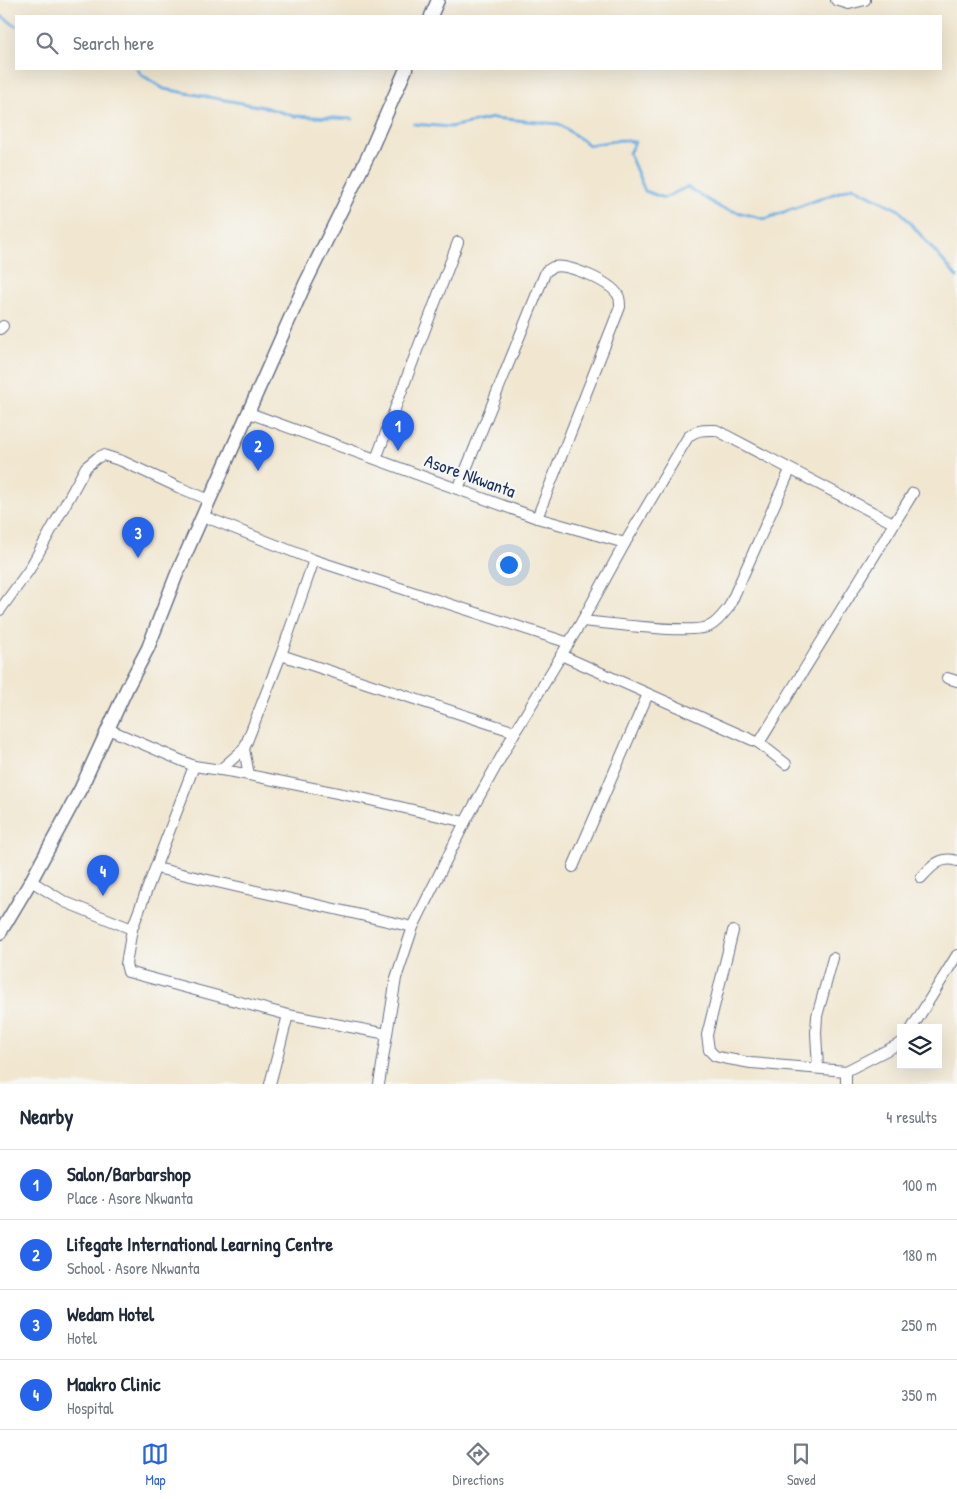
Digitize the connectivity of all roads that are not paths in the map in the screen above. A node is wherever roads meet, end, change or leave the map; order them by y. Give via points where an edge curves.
1 (438, 0) edge
2 (836, 0) edge
3 (865, 0) edge
4 (431, 15) edge
5 (406, 70) edge
6 (458, 242) dead end
7 (249, 413) junction
8 (376, 459) junction
9 (790, 470) junction
10 (458, 489) junction
11 (913, 493) dead end
12 (210, 500) junction
13 (204, 516) junction
14 (537, 518) junction
15 (893, 523) junction
16 (625, 543) junction
17 (314, 560) junction
18 (0, 610) edge
19 (582, 621) junction
20 (569, 643) junction
21 (281, 655) junction
22 (561, 655) junction
23 (648, 694) junction
24 (108, 728) junction
25 (515, 732) junction
26 (759, 743) junction
27 (244, 749) junction
28 (786, 764) dead end
29 (194, 766) junction
30 (220, 770) junction
31 (249, 775) junction
32 (465, 822) junction
33 (957, 861) edge
34 (573, 867) dead end
35 (156, 868) junction
36 (921, 878) dead end
37 (31, 881) junction
38 (2, 926) edge
39 (413, 927) junction
40 (132, 929) junction
41 (733, 932) dead end
42 (957, 955) edge
43 (833, 958) dead end
44 (288, 1015) junction
45 (914, 1024) edge
46 (387, 1034) junction
47 (897, 1045) edge
48 (818, 1068) junction
49 (846, 1071) junction
50 (270, 1084) edge
51 (379, 1084) edge
52 (846, 1084) edge

1 - 4 street
2 - 3 street via 849,4
5 - 7 street via 368,156 305,284
6 - 8 street
7 - 8 street, Asore Nkwanta
7 - 12 street
8 - 10 street, Asore Nkwanta
9 - 15 street
9 - 16 street via 716,430 694,432
9 - 19 street via 729,607 710,626 688,629
10 - 14 street, Asore Nkwanta
10 - 14 street via 546,271 554,266 571,268 607,285 618,295 620,307
11 - 15 street
12 - 13 street
12 - 18 street via 122,461 103,455 97,458 86,467 28,570
13 - 17 street
13 - 24 street via 148,648
14 - 16 street, Asore Nkwanta
15 - 26 street
16 - 19 street
17 - 20 street
17 - 21 street
19 - 20 street
20 - 22 street
21 - 25 street
21 - 27 street
22 - 23 street
22 - 25 street
23 - 26 street
23 - 34 street
24 - 29 street
24 - 37 street via 81,788
25 - 32 street
26 - 28 street
27 - 30 street
27 - 31 street
29 - 30 street
29 - 35 street
30 - 31 street
31 - 32 street
32 - 39 street
33 - 36 street via 947,859 934,864
35 - 39 street
35 - 40 street
37 - 38 street
37 - 40 street via 65,902
39 - 46 street via 396,978
40 - 44 street via 126,964 128,972
41 - 48 street via 708,1030 709,1050 715,1056 751,1063
42 - 45 street
43 - 48 street via 817,1016
44 - 46 street
44 - 50 street
46 - 51 street
47 - 49 street
48 - 49 street
49 - 52 street

